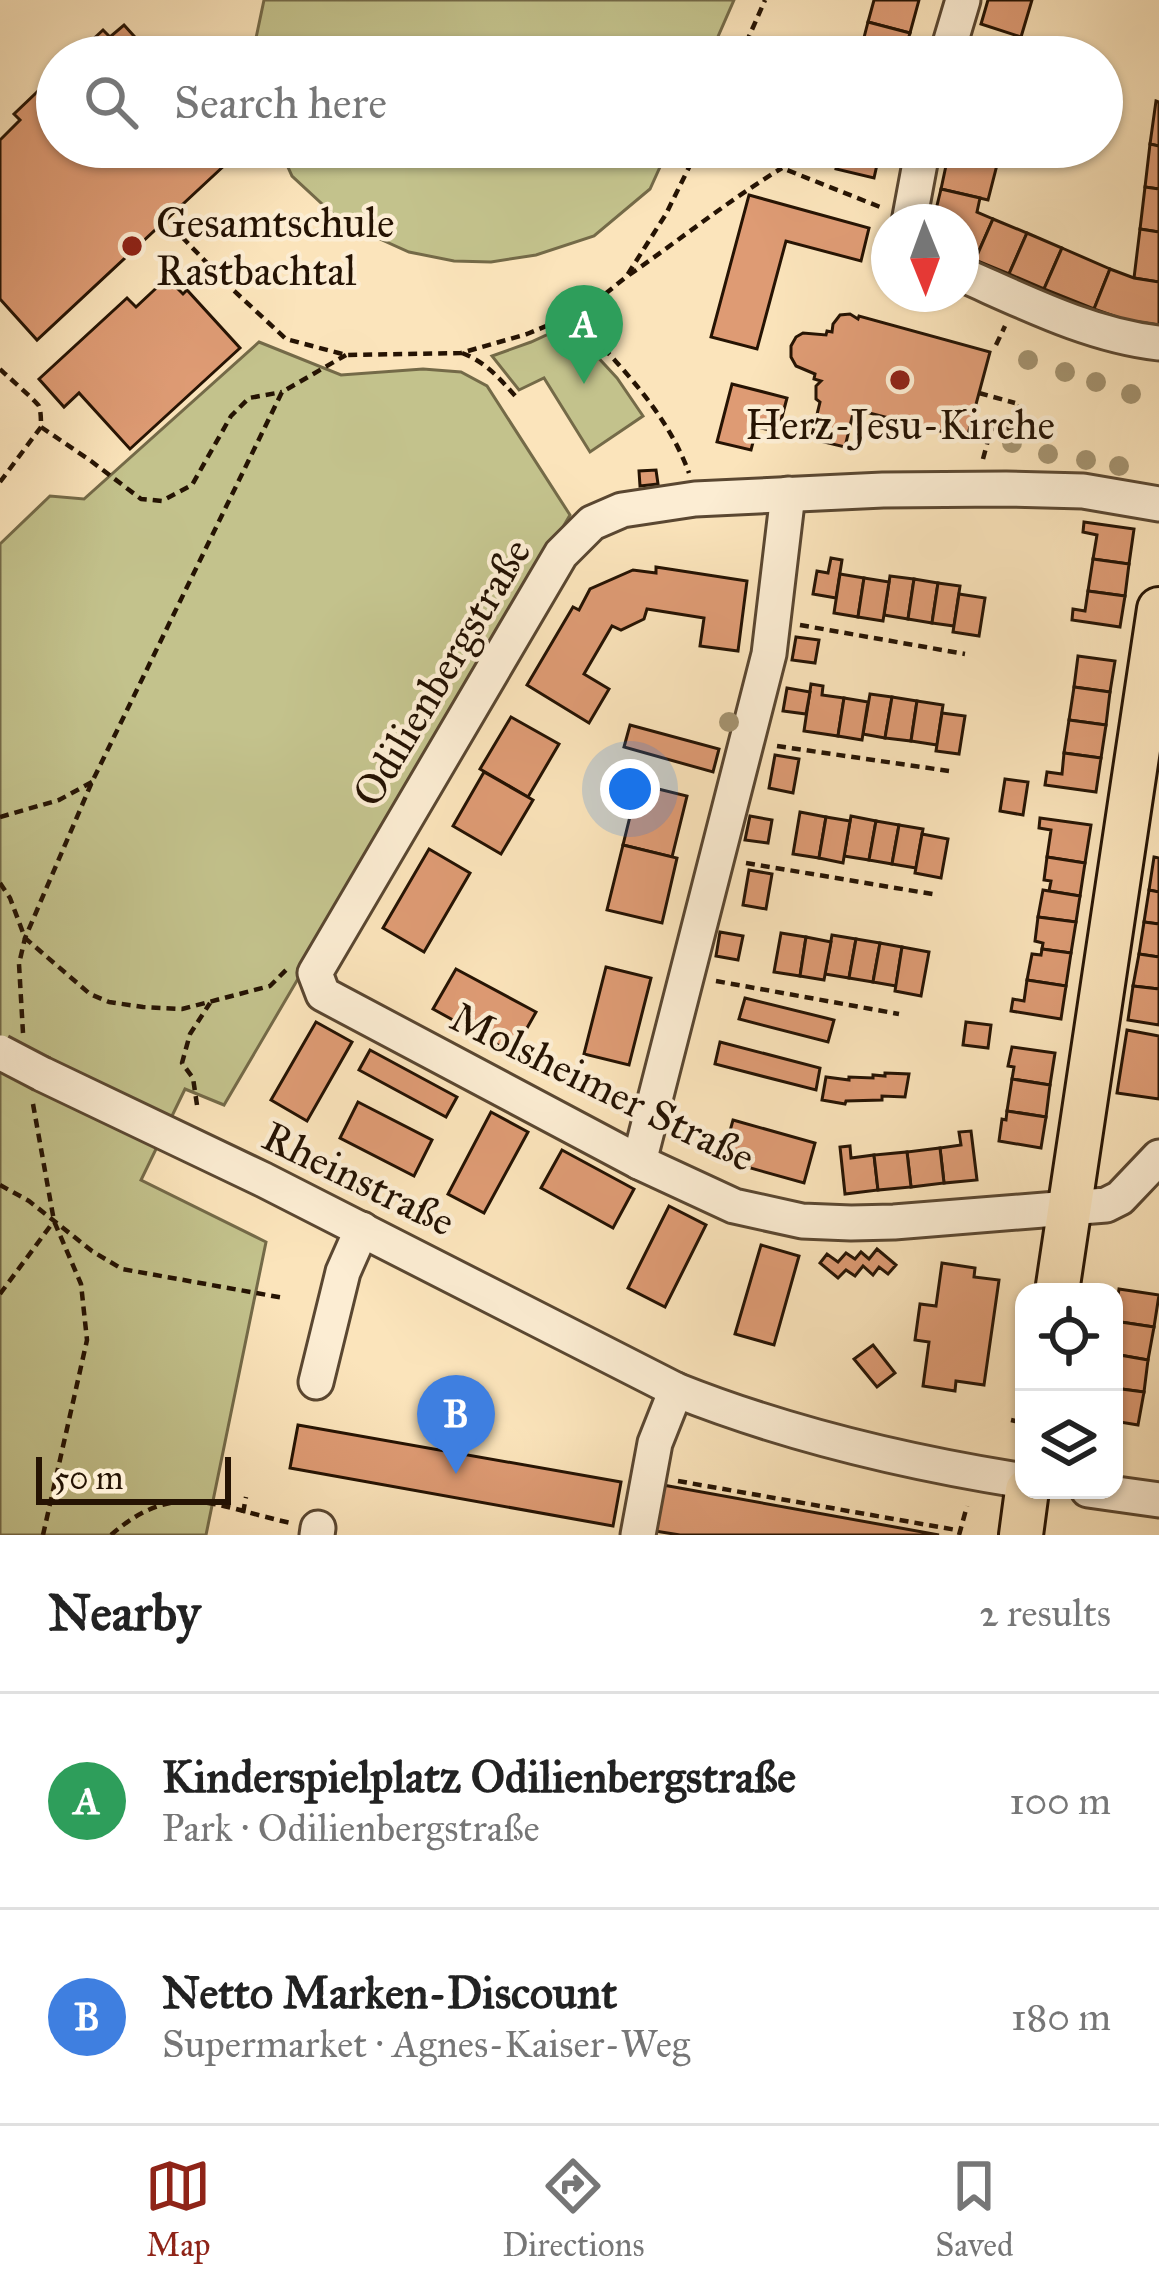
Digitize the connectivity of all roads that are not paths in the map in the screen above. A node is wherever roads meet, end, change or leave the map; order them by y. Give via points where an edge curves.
1 (963, 0) edge
2 (952, 36) edge
3 (919, 168) edge
4 (912, 204) edge
5 (979, 282) edge
6 (1159, 343) edge
7 (788, 494) junction
8 (1159, 504) edge
9 (1159, 609) edge
10 (319, 984) joint
11 (0, 1052) edge
12 (1159, 1157) edge
13 (639, 1162) junction
14 (1070, 1207) junction
15 (362, 1229) junction
16 (1058, 1283) edge
17 (316, 1382) dead end
18 (676, 1390) junction
19 (1015, 1480) edge
20 (1123, 1495) edge
21 (1026, 1499) edge
22 (1159, 1500) edge
23 (638, 1535) edge
24 (1021, 1535) edge

1 - 2 street
3 - 4 street
5 - 6 street via 1084,326
7 - 8 street, Odilienbergstraße via 1083,491
7 - 10 street, Odilienbergstraße via 622,510 592,524 561,554
7 - 13 street via 769,654
9 - 14 main road
10 - 13 street, Molsheimer Straße
11 - 15 street, Rheinstraße, bridge
12 - 14 street, Molsheimer Straße via 1120,1198
13 - 14 street, Molsheimer Straße via 734,1206 802,1222
14 - 16 main road
15 - 17 street
15 - 18 street, Rheinstraße
18 - 19 street, Rheinstraße via 857,1449
18 - 23 street
20 - 22 street
21 - 24 main road

